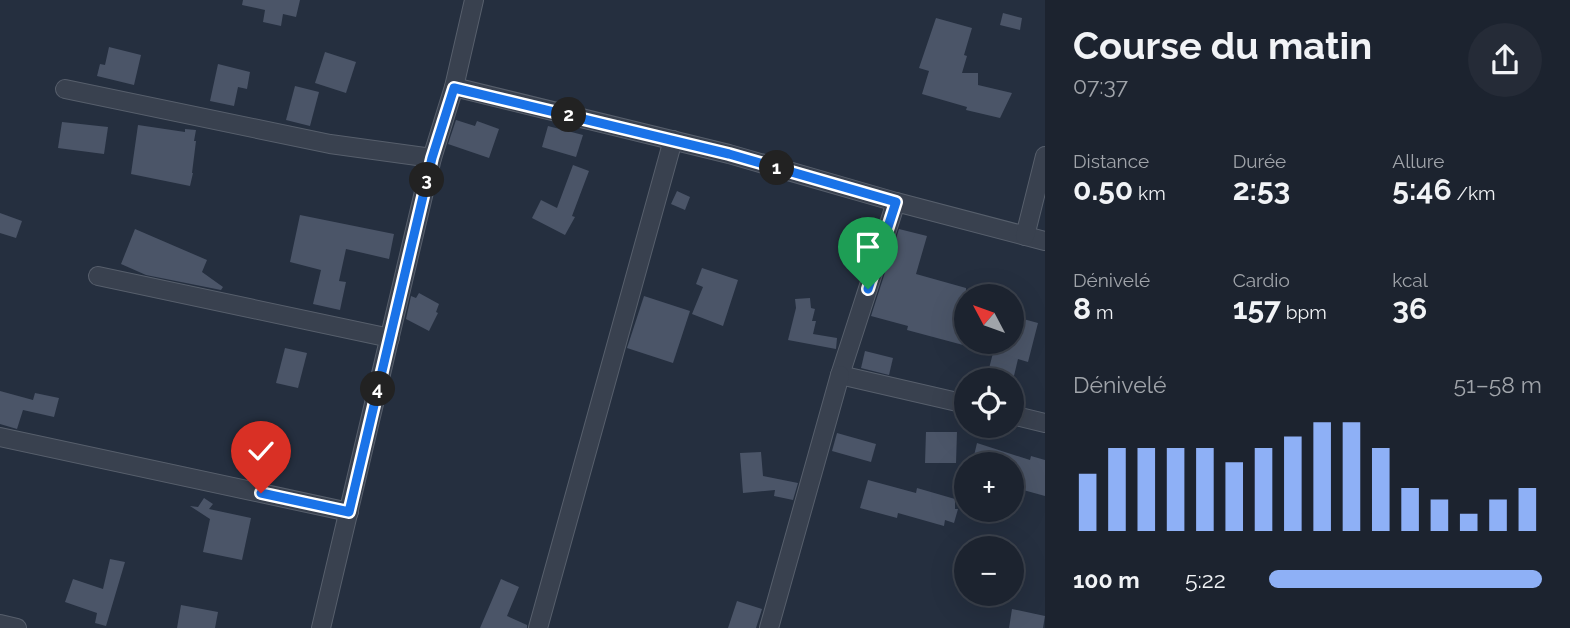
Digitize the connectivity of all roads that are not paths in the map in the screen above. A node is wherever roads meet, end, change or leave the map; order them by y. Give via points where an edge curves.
1 (474, 0) edge
2 (454, 88) junction
3 (65, 89) dead end
4 (673, 140) junction
5 (1045, 156) edge
6 (432, 158) junction
7 (896, 202) junction
8 (1025, 236) junction
9 (1045, 241) edge
10 (98, 276) dead end
11 (390, 338) junction
12 (840, 375) junction
13 (954, 401) edge
14 (1024, 418) edge
15 (1045, 423) edge
16 (0, 437) edge
17 (349, 512) junction
18 (0, 624) edge
19 (17, 628) edge
20 (321, 628) edge
21 (538, 628) edge
22 (769, 628) edge

1 - 2 street
2 - 4 street
2 - 6 street
3 - 6 street via 330,144
4 - 7 street
4 - 21 street
5 - 8 street
6 - 11 street
7 - 8 street
7 - 12 street
8 - 9 street
10 - 11 street
11 - 17 street
12 - 13 street
12 - 22 street
14 - 15 street
16 - 17 street
17 - 20 street
18 - 19 street

